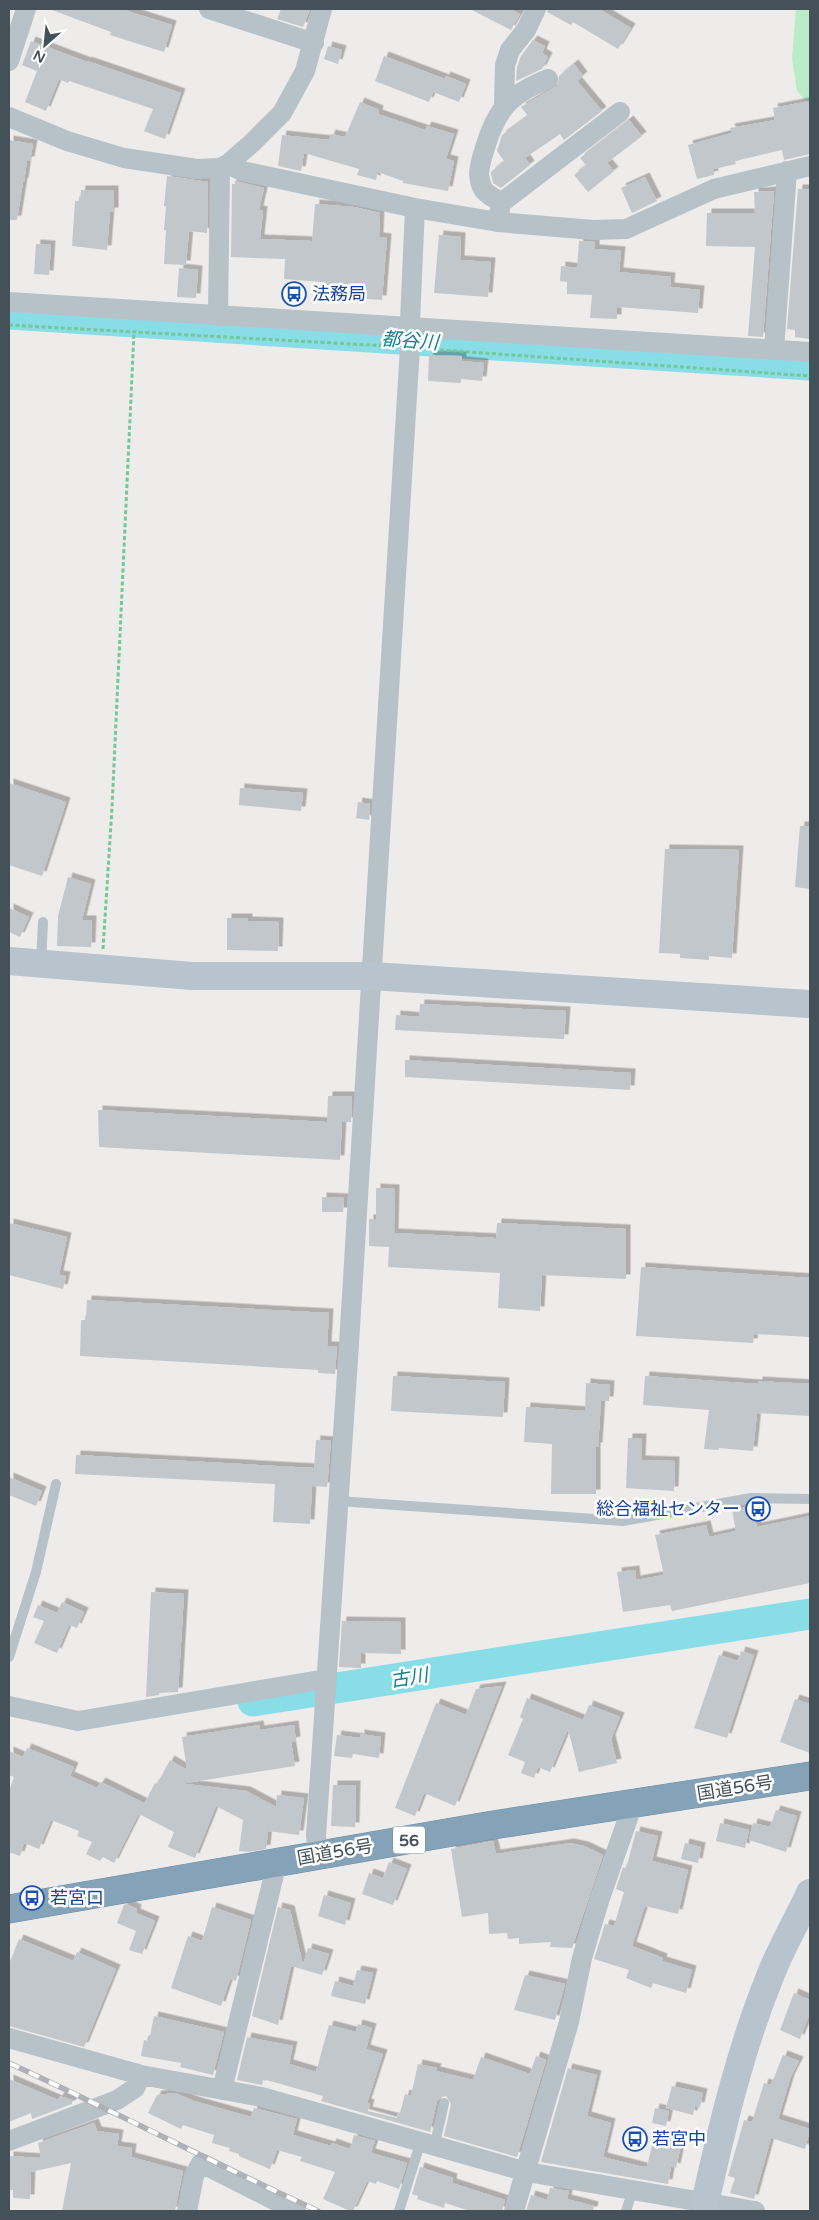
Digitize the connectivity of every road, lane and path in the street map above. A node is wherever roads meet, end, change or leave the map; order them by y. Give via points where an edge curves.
1 (26, 9) edge
2 (209, 9) edge
3 (322, 9) edge
4 (536, 9) edge
5 (314, 43) junction
6 (10, 51) edge
7 (548, 79) dead end
8 (504, 106) junction
9 (620, 112) dead end
10 (9, 117) edge
11 (224, 166) junction
12 (810, 166) edge
13 (787, 171) junction
14 (415, 208) junction
15 (499, 213) junction
16 (9, 302) edge
17 (218, 316) junction
18 (134, 332) dead end
19 (410, 335) junction
20 (774, 350) junction
21 (810, 352) edge
22 (43, 922) dead end
23 (9, 961) edge
24 (41, 965) junction
25 (102, 969) junction
26 (371, 976) junction
27 (810, 1004) edge
28 (56, 1484) dead end
29 (810, 1499) edge
30 (338, 1501) junction
31 (9, 1657) edge
32 (326, 1682) junction
33 (9, 1706) edge
34 (810, 1776) edge
35 (632, 1804) junction
36 (319, 1855) junction
37 (277, 1862) junction
38 (810, 1893) edge
39 (9, 1910) edge
40 (9, 2038) edge
41 (140, 2075) junction
42 (222, 2090) junction
43 (444, 2104) dead end
44 (9, 2141) edge
45 (427, 2146) junction
46 (526, 2172) junction
47 (633, 2190) junction
48 (705, 2202) junction
49 (187, 2211) edge
50 (296, 2211) edge
51 (399, 2211) edge
52 (514, 2211) edge
53 (626, 2211) edge
54 (755, 2211) edge

1 - 6 street
2 - 5 street
3 - 5 street
4 - 8 street via 526,30 510,50 505,65
5 - 11 street via 305,71 282,113
7 - 8 street
8 - 15 street via 493,122 478,170 483,190
9 - 15 street
10 - 11 street via 67,142 124,158 197,169
11 - 14 street
11 - 17 street
12 - 13 street
13 - 15 street via 714,189 626,229 593,230
13 - 20 street
14 - 15 street
14 - 19 street
16 - 17 street
17 - 19 street
18 - 25 path
19 - 20 street
19 - 26 street
20 - 21 street
22 - 24 lane
23 - 24 street
24 - 25 street
25 - 26 street via 192,976
26 - 27 street
26 - 30 street
28 - 31 lane via 36,1572
29 - 30 lane via 751,1498 623,1521
30 - 32 street
32 - 33 street via 78,1721
32 - 36 street via 316,1836
34 - 35 highway, 国道56号 / 56
35 - 36 highway, 国道56号 / 56
35 - 46 street via 582,1958 569,2022
36 - 37 highway, 国道56号 / 56
37 - 39 highway, 国道56号 / 56
37 - 42 street
38 - 48 street via 769,1977 743,2050
40 - 41 street
41 - 42 street
41 - 44 street via 135,2088 118,2100
42 - 45 street via 262,2097
43 - 45 lane
45 - 46 street
45 - 51 lane
46 - 47 street
46 - 52 street
47 - 48 street
47 - 53 lane
48 - 54 street
49 - 50 street via 194,2176 201,2163

